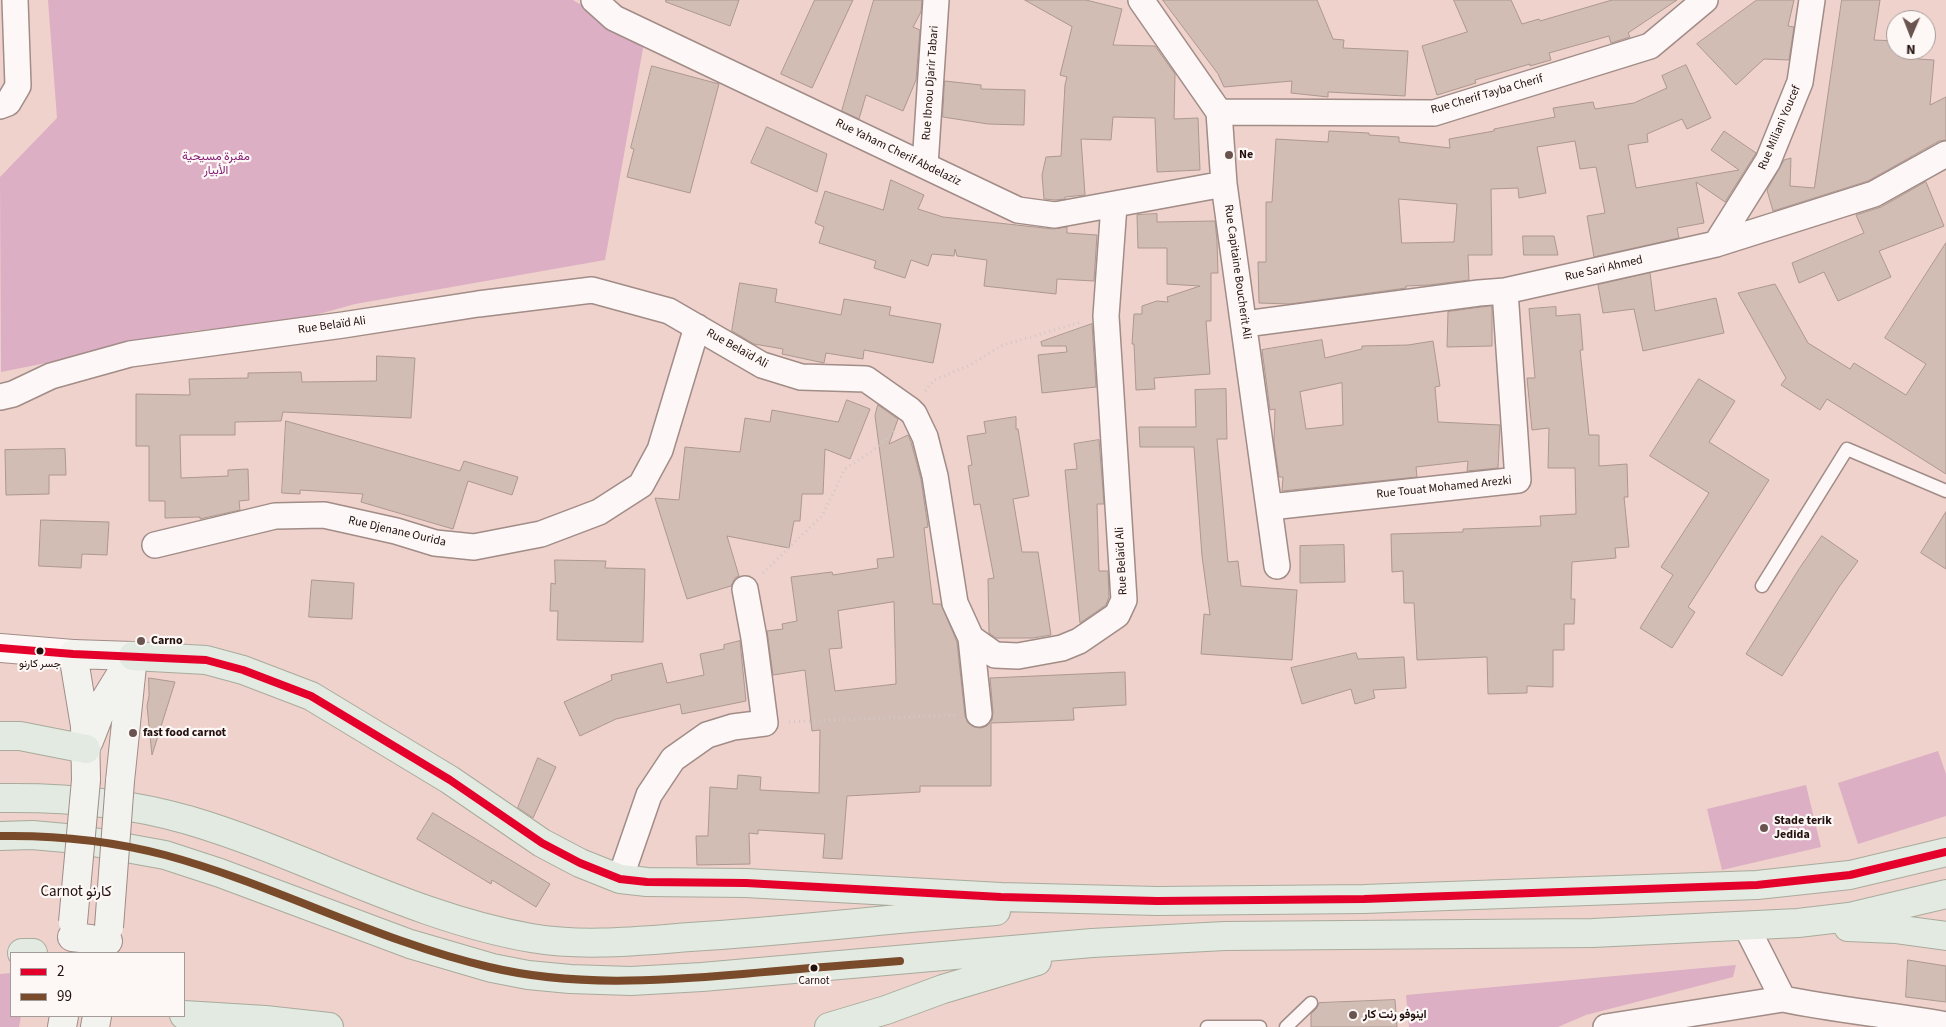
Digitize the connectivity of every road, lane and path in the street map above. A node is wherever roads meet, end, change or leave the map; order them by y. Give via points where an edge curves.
1 (15, 0) edge
2 (594, 0) edge
3 (936, 0) edge
4 (1141, 0) edge
5 (1705, 0) edge
6 (1812, 0) edge
7 (0, 106) edge
8 (1219, 112) junction
9 (1946, 154) edge
10 (925, 165) junction
11 (1224, 184) junction
12 (1114, 205) junction
13 (1716, 244) junction
14 (1505, 291) junction
15 (1245, 324) junction
16 (697, 327) junction
17 (0, 398) edge
18 (1946, 491) edge
19 (1270, 508) junction
20 (155, 545) dead end
21 (1277, 566) dead end
22 (1762, 586) dead end
23 (745, 589) dead end
24 (971, 638) junction
25 (0, 648) edge
26 (74, 654) junction
27 (133, 656) junction
28 (979, 714) joint
29 (764, 723) junction
30 (0, 736) edge
31 (86, 749) junction
32 (121, 769) junction
33 (0, 798) edge
34 (0, 836) edge
35 (1946, 852) edge
36 (620, 879) junction
37 (1946, 894) edge
38 (1157, 901) junction
39 (1746, 926) junction
40 (1946, 936) edge
41 (72, 937) edge
42 (1200, 937) junction
43 (107, 940) edge
44 (1783, 999) junction
45 (1311, 1003) dead end
46 (184, 1020) edge
47 (1946, 1025) edge
48 (329, 1027) edge
49 (829, 1027) edge
50 (1206, 1027) edge
51 (1260, 1027) edge
52 (1286, 1027) edge
53 (1606, 1027) edge

1 - 7 street via 18,86 8,103
2 - 10 street, Rue Yaham Cherif Abdelaziz via 614,18
3 - 10 street, Rue Ibnou Djarir Tabari
4 - 8 street
5 - 8 street, Rue Cherif Tayba Cherif via 1650,46 1434,113
6 - 13 street, Rue Miliani Youcef via 1800,82 1768,161
8 - 11 street, Rue Capitaine Boucherit Ali
9 - 13 street, Rue Sari Ahmed via 1874,194
10 - 12 street, Rue Yaham Cherif Abdelaziz via 1018,210 1055,215
11 - 12 street, Rue Yaham Cherif Abdelaziz
11 - 15 street, Rue Capitaine Boucherit Ali
12 - 24 street, Rue Belaïd Ali via 1106,316 1124,600 1117,615 1079,641 1062,648 1018,656 995,655
13 - 14 street, Rue Sari Ahmed
14 - 15 street, Rue Sari Ahmed
14 - 19 street, Rue Touat Mohamed Arezki via 1518,480
15 - 19 street, Rue Capitaine Boucherit Ali
16 - 17 street, Rue Belaïd Ali via 669,311 592,290 130,354 51,376
16 - 20 street, Rue Djenane Ourida via 660,450 641,485 599,512 541,534 474,547 435,543 324,515 275,516
16 - 24 street, Rue Belaïd Ali via 762,365 793,375 866,379 914,414 925,437 935,476 955,602
18 - 22 lane via 1847,449
19 - 21 street, Rue Capitaine Boucherit Ali
23 - 29 street
24 - 28 street
25 - 26 street
26 - 27 main road
26 - 31 main road
27 - 31 main road via 105,700
27 - 32 main road
27 - 36 highway via 206,660 243,670 311,696 450,780 542,843
28 - 29 path
29 - 36 street via 707,734 673,759 649,795
30 - 31 highway via 20,736
31 - 32 main road
31 - 41 main road, bridge
32 - 43 main road, bridge
33 - 38 highway via 86,801 187,820 464,923 541,939 614,942
34 - 42 highway via 77,839 165,855 453,958 528,975 570,979 631,981 702,977 1092,943
35 - 38 highway via 1850,875 1757,886 1364,899
36 - 38 highway
37 - 39 highway via 1849,917
39 - 40 highway via 1878,928
39 - 42 highway via 1593,933
39 - 44 street
41 - 43 main road
42 - 49 highway via 1032,962
44 - 47 street
44 - 53 street
45 - 52 lane
46 - 48 highway via 265,1020
50 - 51 lane

